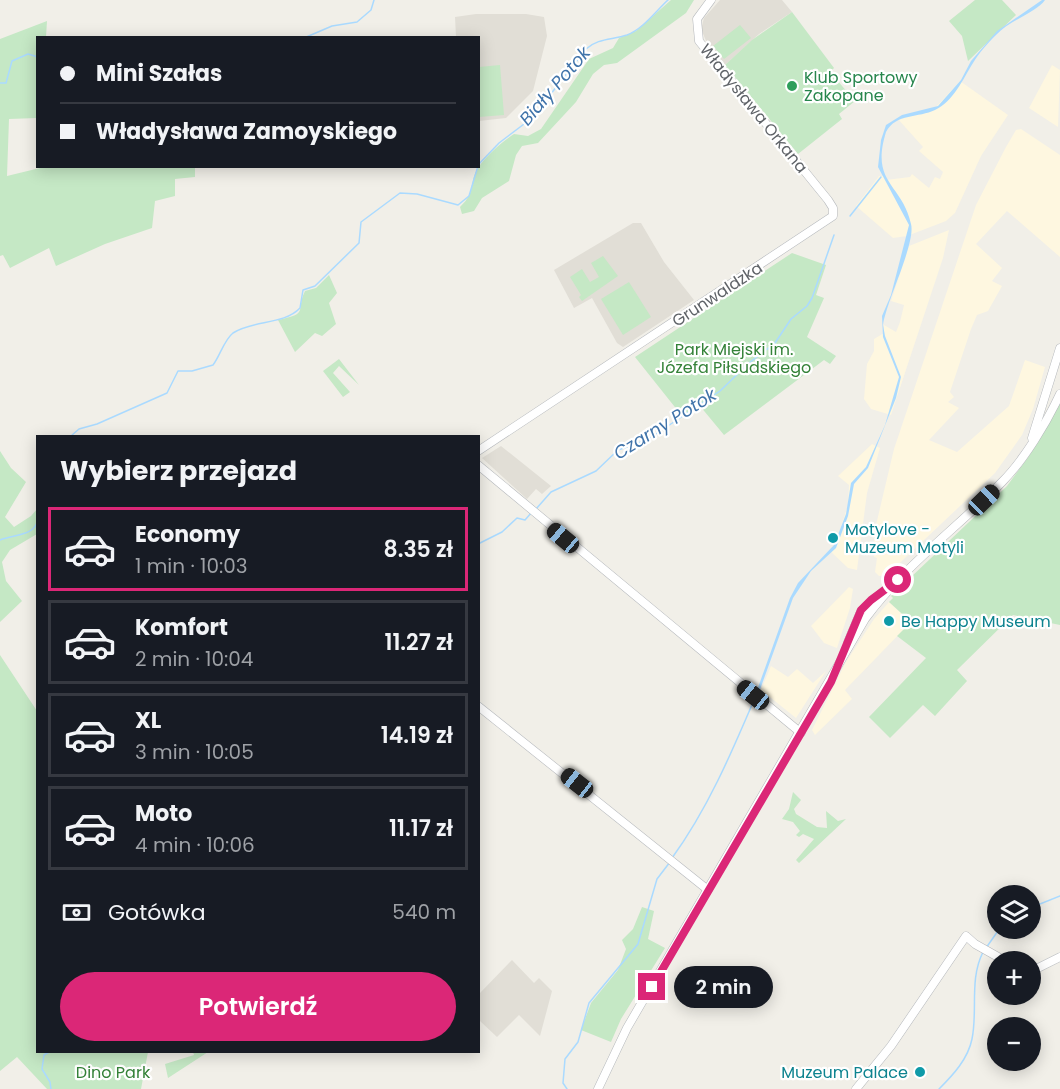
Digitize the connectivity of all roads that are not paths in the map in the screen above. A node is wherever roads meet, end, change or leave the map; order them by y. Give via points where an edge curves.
1 (711, 0) edge
2 (834, 213) joint
3 (1060, 348) edge
4 (1048, 387) junction
5 (1060, 393) edge
6 (1031, 441) junction
7 (480, 450) edge
8 (480, 467) edge
9 (480, 708) edge
10 (801, 734) junction
11 (708, 890) junction
12 (988, 951) edge
13 (1060, 957) edge
14 (1041, 966) edge
15 (598, 1089) edge
16 (856, 1089) edge

1 - 2 street, Władysława Orkana via 697,19 699,41 828,200
2 - 7 street, Grunwaldzka
3 - 4 street
4 - 5 street
4 - 6 street
5 - 6 street via 1040,432
6 - 10 street via 1002,483 875,600 858,624
8 - 10 street
9 - 11 street
10 - 11 street
11 - 15 street via 627,1028
12 - 16 street via 966,936 957,944 891,1046
13 - 14 street

